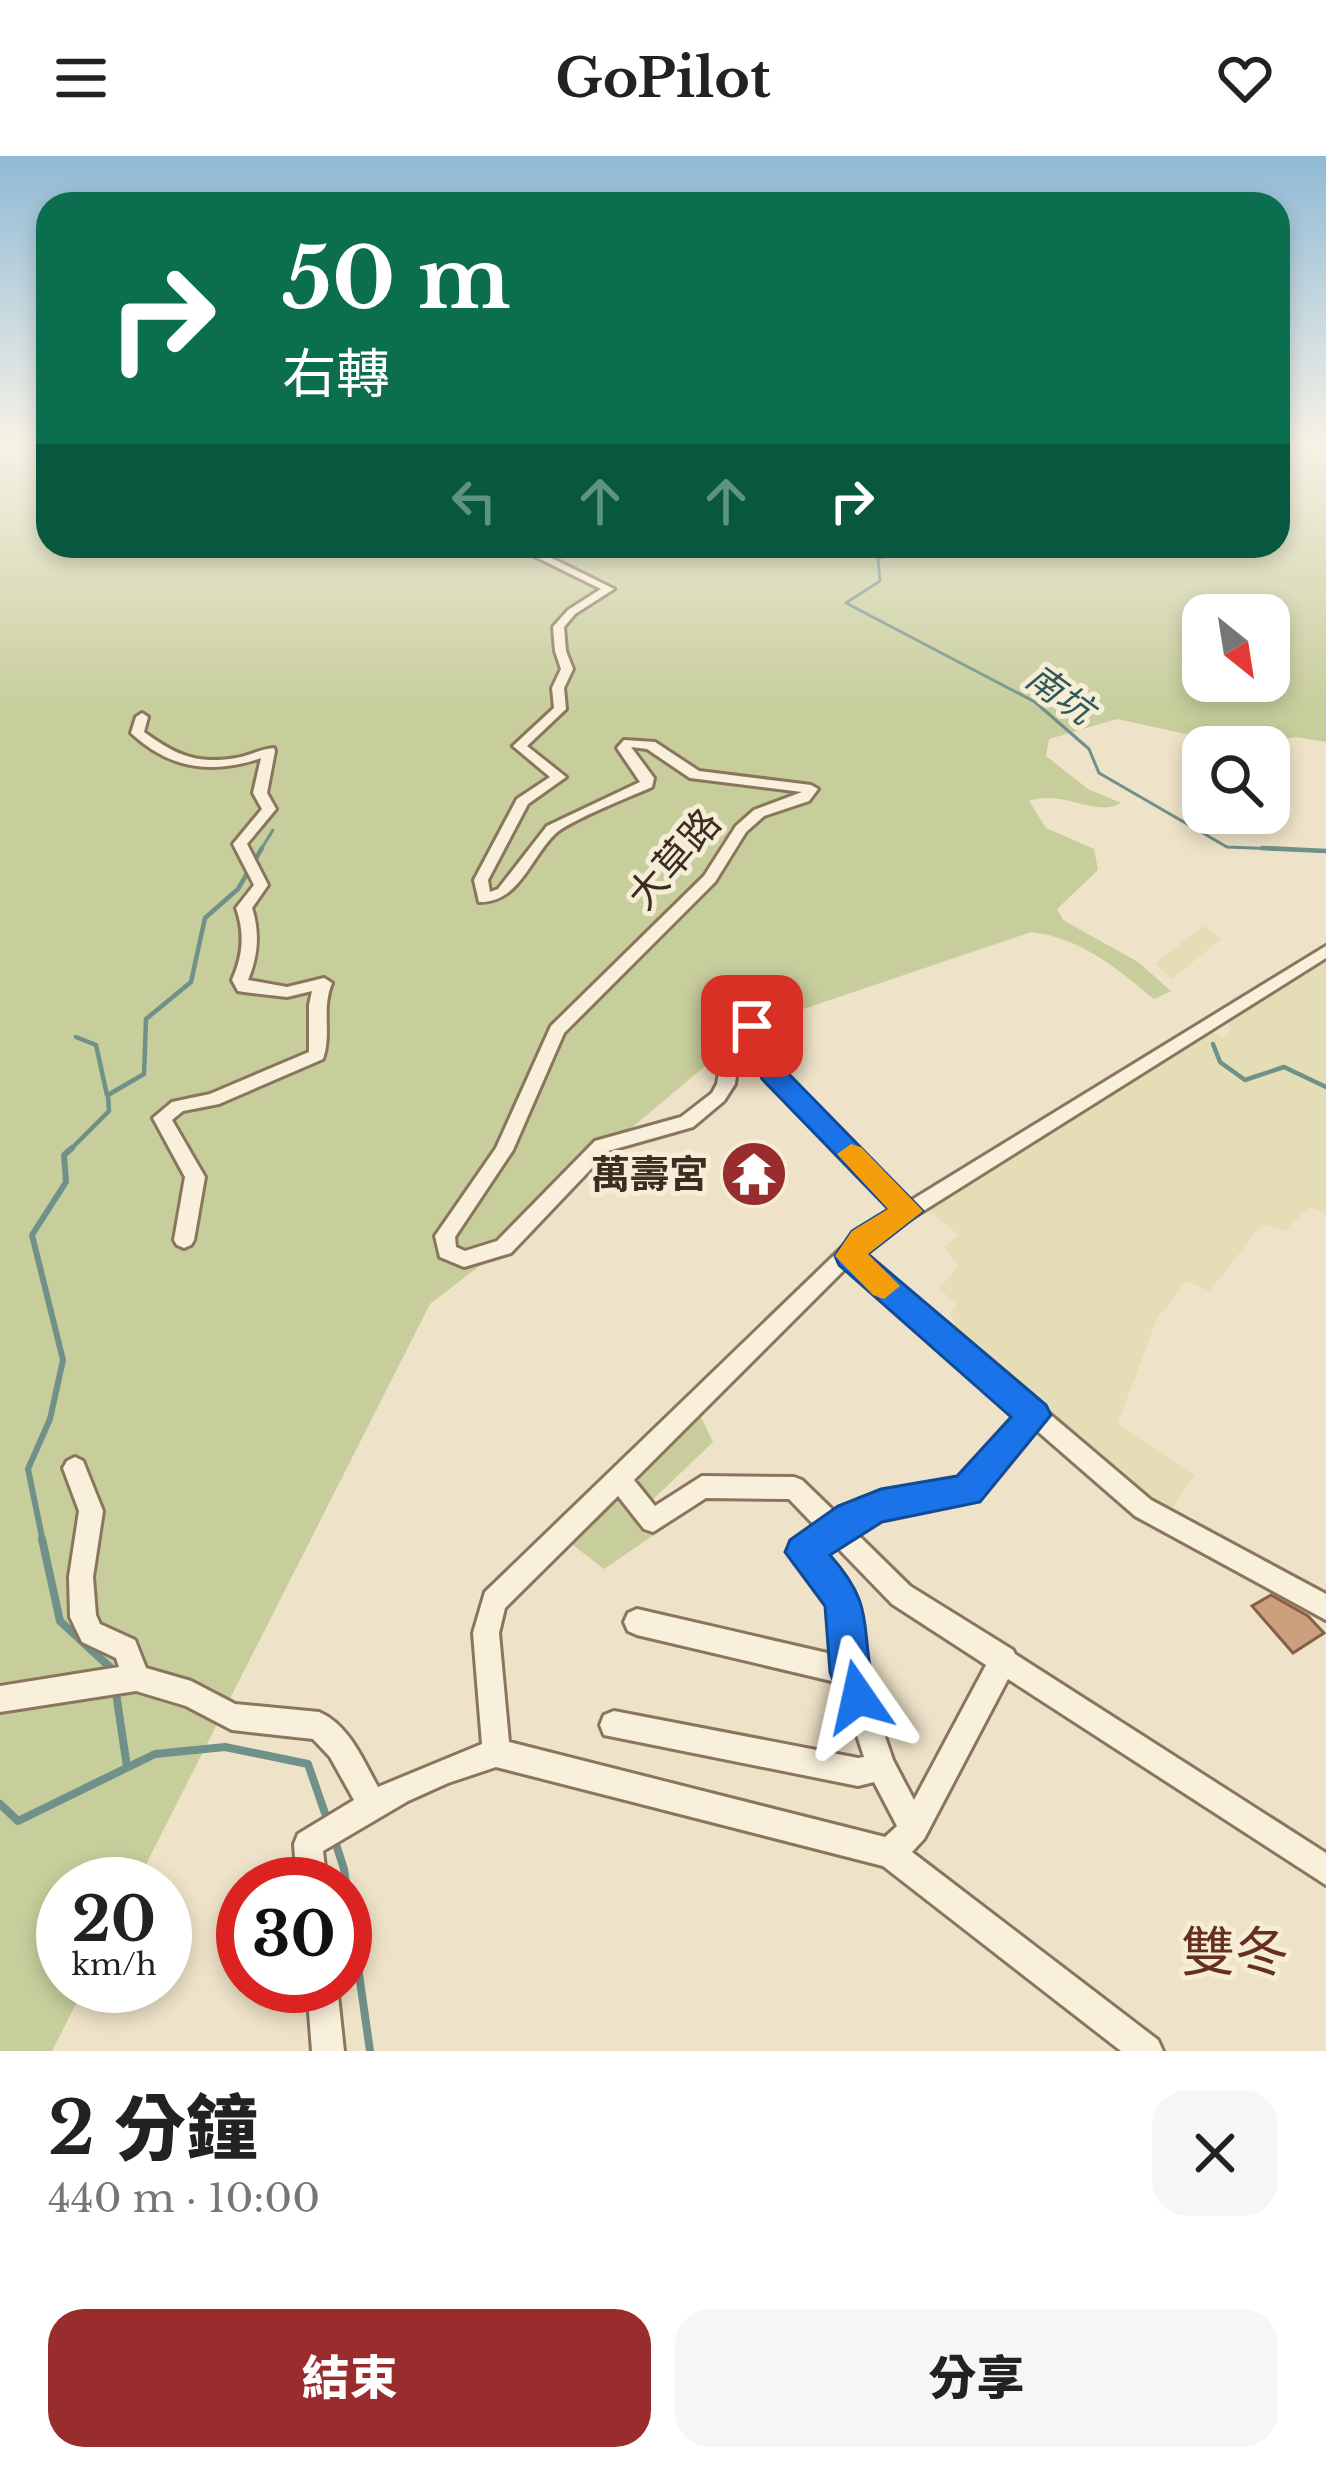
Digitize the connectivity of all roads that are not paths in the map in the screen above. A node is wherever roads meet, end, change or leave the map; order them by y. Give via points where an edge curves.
1 (544, 558) edge
2 (142, 717) dead end
3 (1326, 951) edge
4 (908, 1211) junction
5 (184, 1240) dead end
6 (850, 1256) junction
7 (1034, 1415) junction
8 (75, 1468) dead end
9 (618, 1478) junction
10 (833, 1532) junction
11 (1326, 1608) edge
12 (637, 1622) dead end
13 (1004, 1659) junction
14 (850, 1672) junction
15 (125, 1679) junction
16 (0, 1699) edge
17 (614, 1725) dead end
18 (496, 1754) junction
19 (881, 1766) junction
20 (371, 1803) junction
21 (914, 1829) junction
22 (890, 1853) junction
23 (309, 1857) edge
24 (1326, 1870) edge
25 (324, 2013) edge
26 (328, 2051) edge
27 (1147, 2051) edge

1 - 4 street, 大草路 via 609,589 556,629 567,669 560,709 519,746 559,777 522,802 481,880 484,899 503,892 552,829 647,784 626,757 628,743 650,745 695,776 811,789 741,829 710,879 557,1030 504,1150 445,1236 447,1251 464,1259 504,1247 602,1146 687,1122 726,1084 733,1031 742,1026 758,1030 771,1072
2 - 5 street via 137,733 180,761 222,764 269,751 260,793 269,809 241,844 261,885 244,908 250,930 240,980 269,992 324,983 312,1006 317,1055 162,1118 195,1177
3 - 4 street
4 - 6 street
6 - 7 street
6 - 9 street
7 - 10 street via 967,1490 881,1506
7 - 11 street via 1163,1521
8 - 15 street via 91,1511 82,1617 92,1633 134,1659
9 - 10 street via 652,1521 702,1487 794,1488
9 - 18 street via 494,1601 486,1633
10 - 13 street via 901,1595
10 - 14 street via 803,1552 844,1599
12 - 14 street
13 - 21 street
13 - 24 street
14 - 19 street
15 - 16 street
15 - 20 street via 191,1694 232,1717 319,1726
17 - 19 street via 858,1772
18 - 20 street
18 - 22 street
19 - 21 street
20 - 23 street via 308,1844
21 - 22 street
22 - 27 street
25 - 26 street

